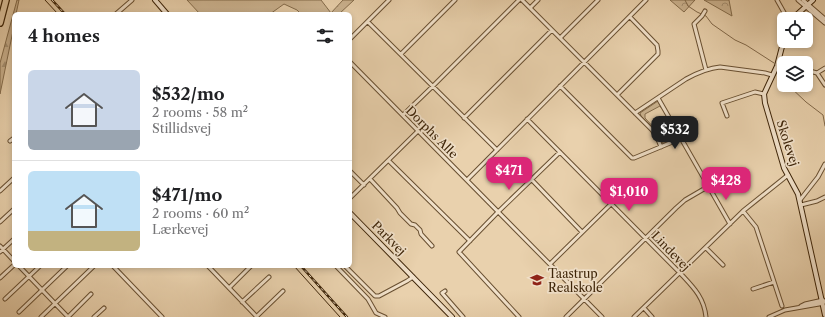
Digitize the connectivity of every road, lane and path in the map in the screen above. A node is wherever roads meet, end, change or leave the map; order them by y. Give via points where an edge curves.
1 (6, 0) edge
2 (132, 0) edge
3 (155, 0) edge
4 (389, 0) edge
5 (455, 0) edge
6 (519, 0) edge
7 (522, 0) edge
8 (538, 0) edge
9 (598, 0) edge
10 (646, 0) edge
11 (777, 0) edge
12 (798, 0) edge
13 (803, 0) edge
14 (813, 0) edge
15 (807, 6) junction
16 (530, 8) junction
17 (118, 12) edge
18 (165, 12) edge
19 (784, 12) edge
20 (800, 12) edge
21 (704, 13) dead end
22 (630, 16) junction
23 (825, 19) edge
24 (368, 22) junction
25 (0, 23) edge
26 (825, 23) edge
27 (552, 30) junction
28 (352, 37) edge
29 (560, 38) junction
30 (782, 48) edge
31 (401, 54) junction
32 (584, 62) junction
33 (352, 64) edge
34 (825, 68) edge
35 (706, 70) junction
36 (813, 72) edge
37 (817, 73) junction
38 (772, 76) junction
39 (825, 85) edge
40 (433, 86) junction
41 (560, 86) junction
42 (764, 94) junction
43 (617, 95) junction
44 (658, 98) junction
45 (635, 113) junction
46 (403, 115) junction
47 (728, 116) dead end
48 (464, 118) junction
49 (527, 119) junction
50 (418, 131) junction
51 (682, 138) junction
52 (662, 147) junction
53 (497, 150) junction
54 (560, 152) junction
55 (388, 161) junction
56 (825, 164) edge
57 (352, 173) edge
58 (788, 175) junction
59 (370, 179) junction
60 (12, 180) edge
61 (467, 180) junction
62 (532, 180) junction
63 (364, 185) junction
64 (709, 186) junction
65 (0, 191) edge
66 (352, 196) edge
67 (825, 197) edge
68 (800, 203) junction
69 (611, 204) junction
70 (12, 210) edge
71 (744, 211) junction
72 (498, 212) junction
73 (352, 215) edge
74 (0, 222) edge
75 (730, 224) junction
76 (582, 232) junction
77 (646, 239) junction
78 (12, 241) edge
79 (470, 241) junction
80 (0, 246) edge
81 (432, 246) dead end
82 (706, 248) junction
83 (3, 249) junction
84 (0, 252) edge
85 (12, 259) edge
86 (550, 264) junction
87 (723, 265) dead end
88 (12, 266) edge
89 (21, 268) edge
90 (38, 268) edge
91 (64, 268) edge
92 (92, 268) edge
93 (115, 268) edge
94 (210, 268) edge
95 (249, 268) edge
96 (338, 268) edge
97 (347, 268) edge
98 (680, 273) junction
99 (29, 276) junction
100 (269, 277) dead end
101 (413, 277) junction
102 (0, 278) edge
103 (774, 282) junction
104 (229, 288) junction
105 (752, 289) dead end
106 (42, 290) junction
107 (283, 291) dead end
108 (445, 291) dead end
109 (91, 294) dead end
110 (5, 299) dead end
111 (584, 299) junction
112 (824, 301) edge
113 (242, 302) junction
114 (55, 303) junction
115 (782, 306) dead end
116 (104, 308) dead end
117 (644, 308) junction
118 (19, 312) dead end
119 (460, 314) junction
120 (825, 315) edge
121 (41, 317) edge
122 (68, 317) edge
123 (94, 317) edge
124 (162, 317) edge
125 (257, 317) edge
126 (386, 317) edge
127 (452, 317) edge
128 (456, 317) edge
129 (463, 317) edge
130 (518, 317) edge
131 (566, 317) edge
132 (602, 317) edge
133 (634, 317) edge
134 (652, 317) edge
135 (706, 317) edge
136 (769, 317) edge

1 - 25 highway
2 - 17 street
3 - 18 street
4 - 24 street
5 - 31 street
6 - 40 street
7 - 16 street
8 - 16 street
9 - 29 street
10 - 22 street
11 - 19 street
12 - 15 street
13 - 15 street
14 - 15 street
15 - 20 street
15 - 23 street
15 - 26 street
16 - 27 street
21 - 35 street via 694,24
22 - 32 street
22 - 43 street via 657,45 658,54
24 - 28 street
24 - 31 street
27 - 29 street
27 - 48 street
29 - 32 street
30 - 38 street
31 - 40 street
32 - 41 street
32 - 43 street
33 - 46 street, Dorphs Alle
34 - 37 street
35 - 38 street via 720,67
35 - 44 street via 686,79
36 - 37 street
37 - 39 street
38 - 42 street
40 - 46 street
40 - 48 street
41 - 49 street
41 - 52 street via 630,157 634,158
42 - 47 street via 755,92 722,103
42 - 58 street, Skolevej via 768,115
43 - 45 street
44 - 45 street
44 - 51 street
45 - 52 street via 652,130
46 - 50 street, Dorphs Alle
48 - 53 street
49 - 53 street
49 - 54 street, Lindevej
50 - 55 street
50 - 61 street, Dorphs Alle
51 - 52 street
51 - 64 street
53 - 61 street
54 - 62 street
54 - 69 street, Lindevej
55 - 59 street
55 - 79 street
56 - 68 street
57 - 63 street
58 - 68 street, Skolevej
58 - 71 street
59 - 63 street
59 - 81 street via 400,213 420,230
60 - 65 street
61 - 72 street, Dorphs Alle
62 - 72 street
62 - 76 street
63 - 66 street
64 - 75 street
64 - 77 street via 681,203
67 - 68 street via 818,201
68 - 112 street, Skolevej
69 - 76 street
69 - 77 street, Lindevej
70 - 74 street
71 - 75 street
71 - 103 street via 756,227
72 - 79 street
72 - 86 street, Dorphs Alle
73 - 101 street, Parkvej
75 - 82 street
76 - 86 street
77 - 98 street, Lindevej
77 - 111 street
78 - 83 street
79 - 130 street via 460,252
80 - 83 street
82 - 87 street
82 - 98 street
83 - 84 street
83 - 85 street
86 - 111 street, Dorphs Alle
88 - 102 street
89 - 99 street
90 - 99 street
91 - 106 street
92 - 114 street
93 - 124 street
94 - 104 street
95 - 104 street
96 - 126 street via 368,299 376,313
97 - 101 street via 375,296
98 - 117 street
98 - 135 street, Lindevej via 701,297
99 - 106 street
99 - 110 street
100 - 113 street
101 - 127 street, Parkvej
103 - 105 street
103 - 115 street
104 - 113 street
106 - 114 street
106 - 118 street
107 - 125 street
108 - 119 street via 442,293
109 - 122 street
111 - 131 street
111 - 132 street, Dorphs Alle
112 - 120 street, Skolevej
112 - 136 street via 785,310
113 - 125 street
114 - 121 street
114 - 122 street
116 - 123 street
117 - 133 street
117 - 134 street
119 - 128 street
119 - 129 street

